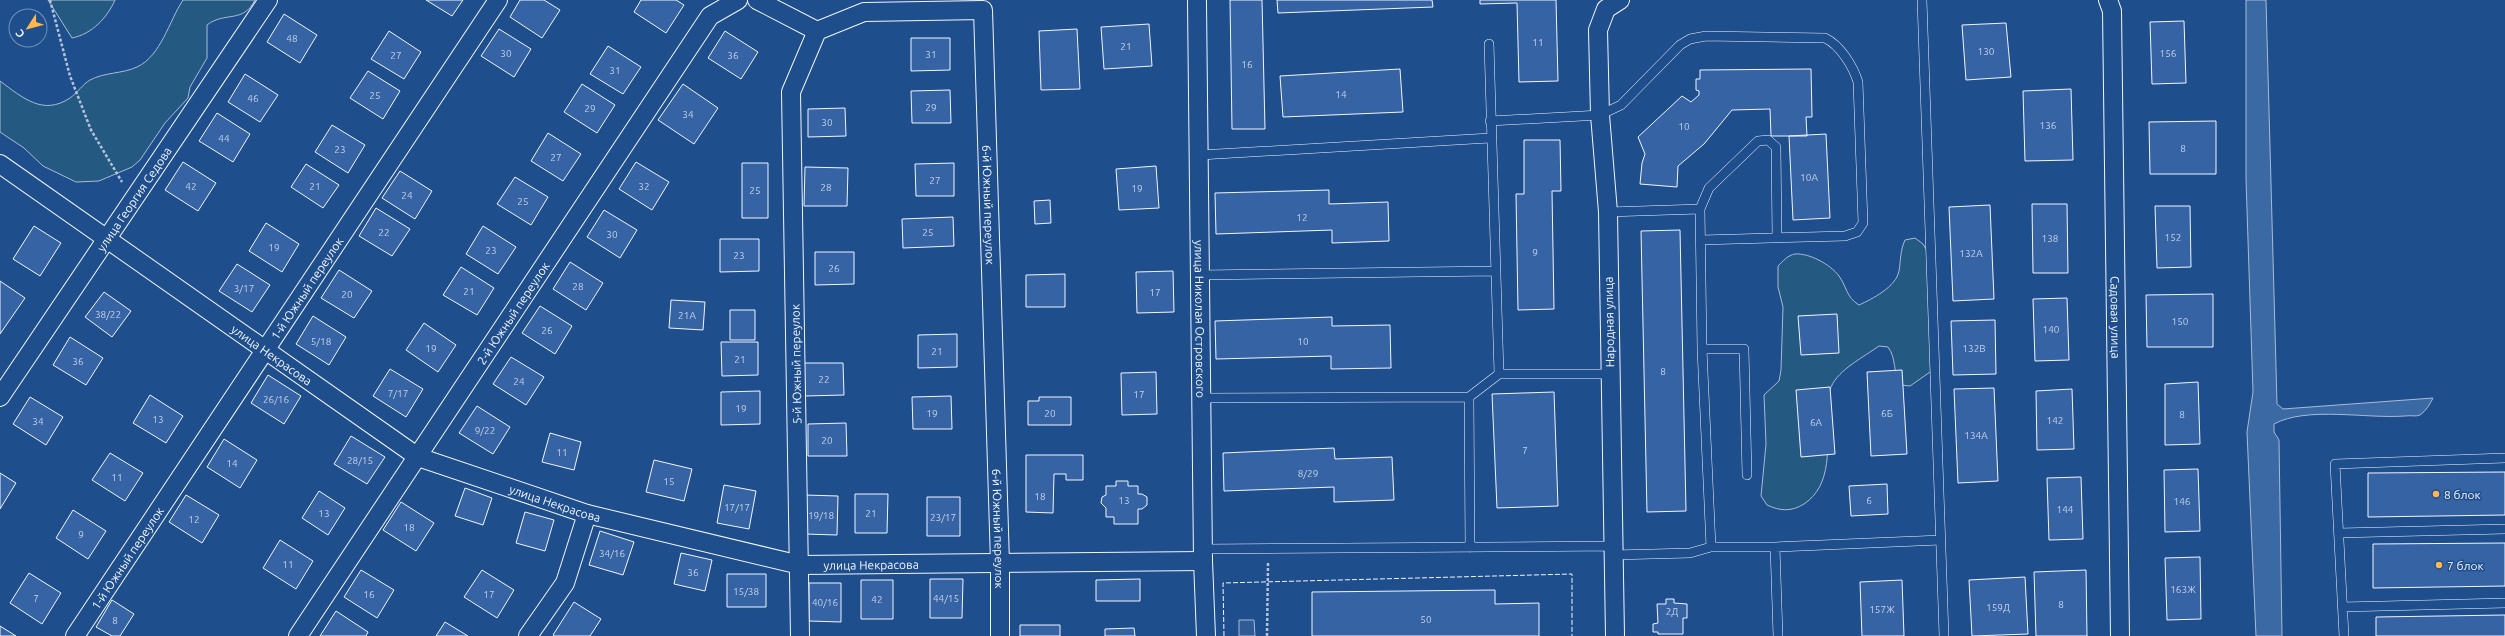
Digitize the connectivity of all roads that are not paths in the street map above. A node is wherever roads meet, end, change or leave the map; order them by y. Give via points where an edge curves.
1 (268, 0) edge
2 (498, 0) edge
3 (738, 0) edge
4 (757, 0) edge
5 (1922, 0) edge
6 (2108, 0) edge
7 (1197, 2) dead end
8 (1613, 4) edge
9 (817, 31) junction
10 (1489, 44) dead end
11 (1600, 115) junction
12 (1490, 121) junction
13 (1490, 138) junction
14 (1200, 155) junction
15 (0, 164) edge
16 (1700, 209) junction
17 (1608, 212) junction
18 (1778, 238) junction
19 (106, 240) junction
20 (1702, 240) junction
21 (1495, 271) junction
22 (1201, 275) junction
23 (1702, 349) junction
24 (265, 352) junction
25 (1499, 374) junction
26 (1610, 374) junction
27 (0, 397) edge
28 (1469, 397) junction
29 (1202, 398) junction
30 (418, 457) junction
31 (2505, 458) edge
32 (1747, 475) dead end
33 (587, 514) junction
34 (2505, 529) edge
35 (2339, 533) junction
36 (1941, 540) junction
37 (1711, 547) junction
38 (1775, 547) junction
39 (1470, 548) junction
40 (1614, 551) junction
41 (1203, 555) junction
42 (1000, 563) junction
43 (800, 565) junction
44 (2505, 603) edge
45 (2342, 607) junction
46 (75, 636) edge
47 (298, 636) edge
48 (528, 636) edge
49 (800, 636) edge
50 (1000, 636) edge
51 (1206, 636) edge
52 (1615, 636) edge
53 (1778, 636) edge
54 (1944, 636) edge
55 (2120, 636) edge
56 (2344, 636) edge

1 - 19 street, улица Георгия Седова
2 - 24 street, 1-й Южный переулок
3 - 30 street, 2-й Южный переулок via 710,16
4 - 9 street
5 - 36 lane
6 - 55 street, Садовая улица via 2112,11
7 - 14 street, улица Николая Островского
8 - 11 street, Народная улица via 1598,30
9 - 42 street, 6-й Южный переулок via 864,12 983,10
9 - 43 street, 5-й Южный переулок via 791,92
10 - 12 lane
11 - 12 lane
11 - 17 street, Народная улица
11 - 18 lane via 1621,105 1680,45 1690,39 1706,36 1817,38 1832,42 1854,70 1858,82 1863,223 1857,232 1845,236
12 - 13 lane
13 - 14 lane
13 - 21 lane
14 - 22 street, улица Николая Островского
15 - 19 street, улица Некрасова
16 - 17 lane
16 - 18 lane via 1709,188 1758,141 1768,140 1776,147
16 - 20 lane
17 - 26 street, Народная улица
18 - 20 lane
19 - 24 street, улица Некрасова
19 - 27 street, улица Георгия Седова
20 - 23 lane
21 - 22 lane
21 - 25 lane
22 - 29 street, улица Николая Островского
23 - 32 lane via 1744,350
23 - 37 lane
24 - 30 street, улица Некрасова
24 - 46 street, 1-й Южный переулок
25 - 26 lane
25 - 28 lane
26 - 40 street, Народная улица
28 - 29 lane
28 - 39 lane
29 - 41 street, улица Николая Островского
30 - 33 street, улица Некрасова
30 - 47 street, 2-й Южный переулок
31 - 35 lane via 2335,464
33 - 43 street, улица Некрасова
33 - 48 street via 565,583
34 - 35 lane
35 - 45 lane
36 - 38 lane
36 - 54 lane
37 - 38 lane
37 - 40 lane via 1690,553
38 - 53 lane
39 - 40 lane
39 - 41 lane via 1268,548
40 - 52 street, Народная улица
41 - 42 street, улица Некрасова
41 - 51 street, улица Николая Островского
42 - 43 street, улица Некрасова
42 - 50 street, 6-й Южный переулок
43 - 49 street, 5-й Южный переулок
44 - 45 lane
45 - 56 lane

